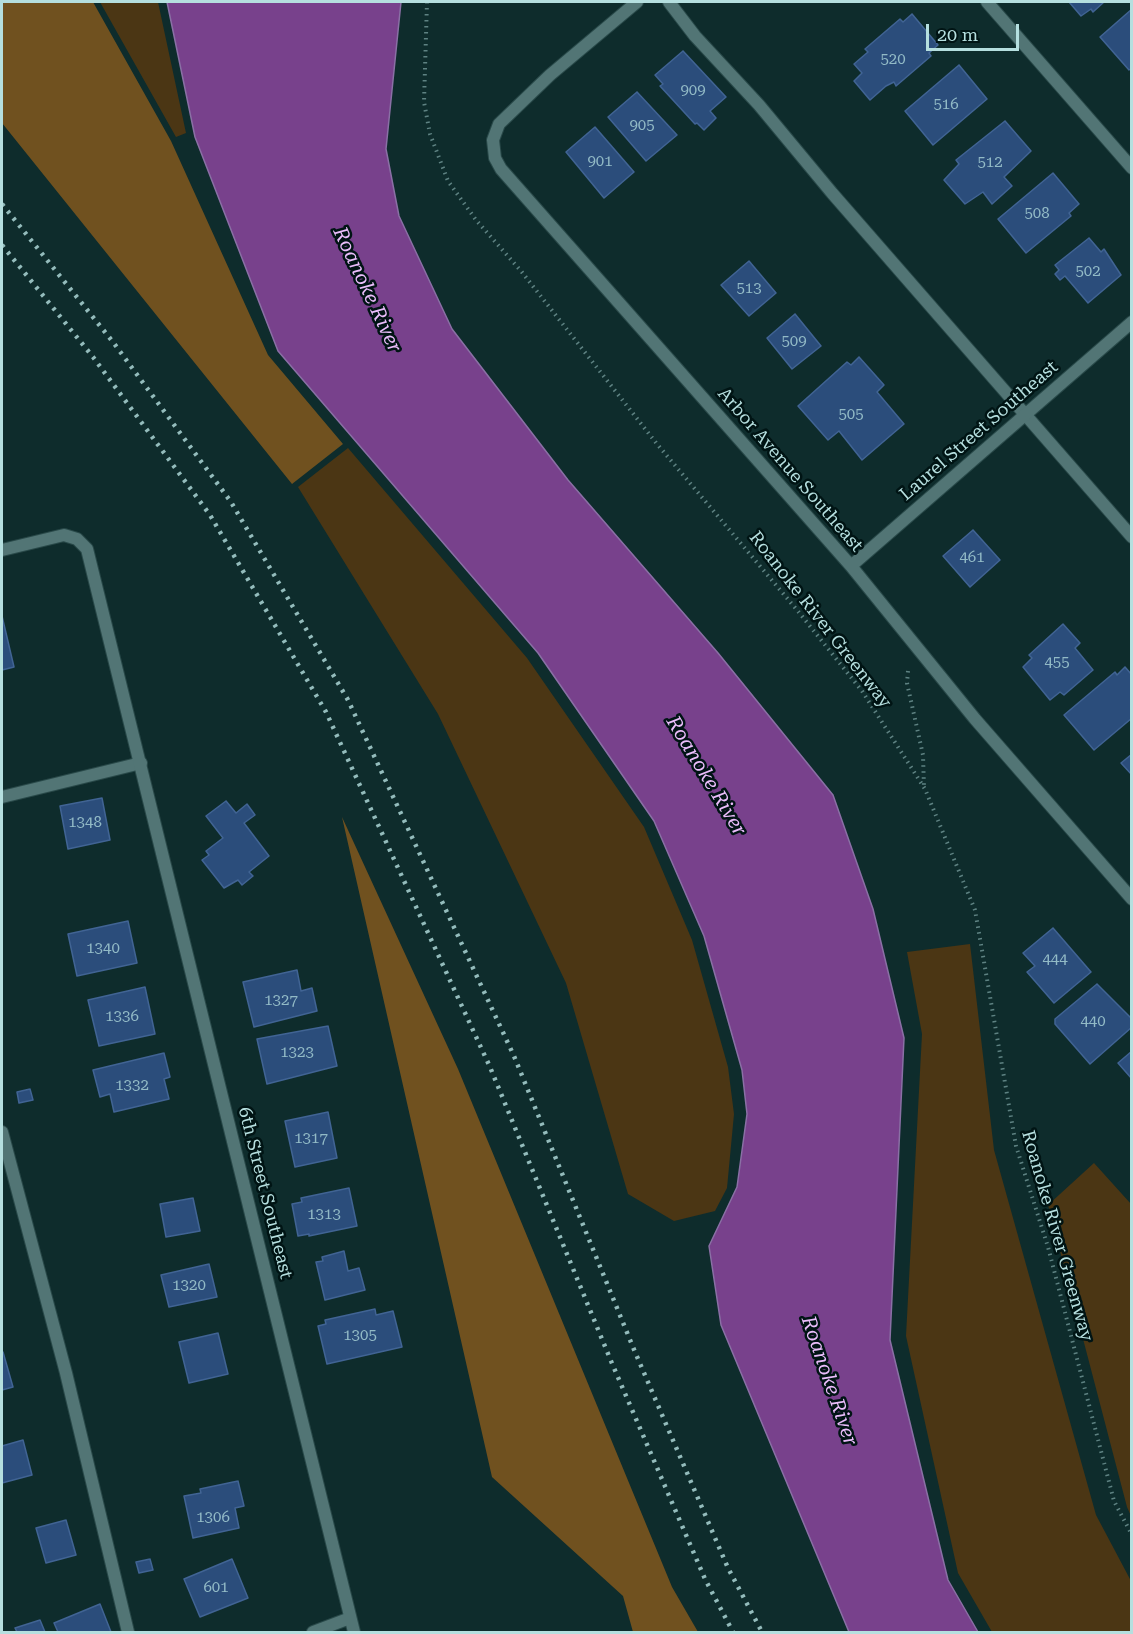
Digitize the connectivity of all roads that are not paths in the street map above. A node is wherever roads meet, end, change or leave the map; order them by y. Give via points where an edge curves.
1 (637, 2) edge
2 (669, 2) edge
3 (987, 2) edge
4 (1131, 168) edge
5 (1131, 322) edge
6 (1025, 415) junction
7 (1131, 537) edge
8 (2, 550) edge
9 (850, 566) junction
10 (141, 763) junction
11 (2, 796) edge
12 (1131, 899) edge
13 (2, 1132) edge
14 (350, 1618) junction
15 (128, 1632) edge
16 (313, 1632) edge
17 (354, 1632) edge

1 - 9 street, Arbor Avenue Southeast via 499,124 493,140 495,158
2 - 6 street
3 - 4 street
5 - 6 street, Laurel Street Southeast
6 - 7 street
6 - 9 street, Laurel Street Southeast
8 - 10 street, 6th Street Southeast via 64,536 77,539 87,549
9 - 12 street, Arbor Avenue Southeast via 975,719
10 - 11 street
10 - 14 street, 6th Street Southeast
13 - 15 street via 66,1373
14 - 16 street
14 - 17 street, 6th Street Southeast

